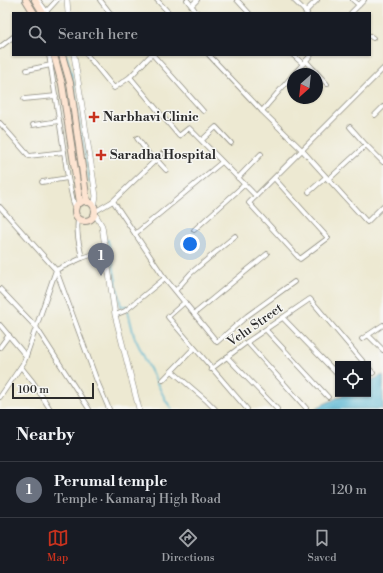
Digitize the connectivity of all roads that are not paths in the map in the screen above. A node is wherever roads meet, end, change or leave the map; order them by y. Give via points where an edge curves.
1 (25, 0) edge
2 (34, 0) edge
3 (38, 0) edge
4 (57, 0) edge
5 (67, 0) edge
6 (100, 0) edge
7 (157, 0) edge
8 (187, 0) edge
9 (197, 0) edge
10 (237, 0) edge
11 (294, 0) edge
12 (317, 0) edge
13 (353, 0) edge
14 (364, 0) edge
15 (192, 5) junction
16 (359, 5) junction
17 (33, 12) edge
18 (44, 12) edge
19 (44, 12) edge
20 (46, 12) edge
21 (68, 12) edge
22 (109, 12) edge
23 (168, 12) edge
24 (196, 12) edge
25 (249, 12) edge
26 (306, 12) edge
27 (352, 12) edge
28 (12, 38) edge
29 (0, 46) edge
30 (49, 56) edge
31 (54, 56) edge
32 (62, 56) edge
33 (74, 56) edge
34 (88, 56) edge
35 (149, 56) edge
36 (210, 56) edge
37 (295, 56) edge
38 (310, 56) edge
39 (304, 62) junction
40 (51, 65) junction
41 (299, 68) edge
42 (383, 69) edge
43 (27, 70) dead end
44 (130, 77) junction
45 (287, 83) edge
46 (327, 84) dead end
47 (56, 96) junction
48 (24, 99) dead end
49 (383, 107) edge
50 (203, 111) dead end
51 (262, 111) junction
52 (375, 115) dead end
53 (59, 121) junction
54 (0, 123) edge
55 (32, 125) dead end
56 (350, 127) dead end
57 (136, 138) dead end
58 (202, 140) junction
59 (231, 143) dead end
60 (366, 145) junction
61 (302, 150) junction
62 (64, 152) junction
63 (162, 154) dead end
64 (261, 154) dead end
65 (155, 160) junction
66 (222, 162) junction
67 (383, 162) edge
68 (166, 170) dead end
69 (68, 178) junction
70 (238, 178) junction
71 (274, 178) junction
72 (327, 179) junction
73 (42, 182) dead end
74 (244, 185) junction
75 (309, 192) dead end
76 (256, 196) junction
77 (113, 201) junction
78 (87, 202) junction
79 (0, 206) edge
80 (78, 206) junction
81 (383, 206) edge
82 (95, 211) junction
83 (78, 218) junction
84 (194, 230) dead end
85 (136, 234) junction
86 (235, 236) dead end
87 (106, 250) junction
88 (267, 254) dead end
89 (82, 258) junction
90 (56, 270) junction
91 (166, 278) junction
92 (294, 282) dead end
93 (0, 289) edge
94 (176, 290) junction
95 (185, 302) junction
96 (194, 314) junction
97 (115, 315) junction
98 (283, 318) junction
99 (0, 325) edge
100 (383, 325) edge
101 (36, 327) junction
102 (266, 330) junction
103 (9, 335) junction
104 (368, 335) junction
105 (362, 339) dead end
106 (247, 342) junction
107 (0, 347) edge
108 (194, 348) junction
109 (383, 350) edge
110 (26, 356) junction
111 (227, 357) junction
112 (362, 361) edge
113 (21, 367) junction
114 (211, 368) junction
115 (172, 371) junction
116 (371, 371) edge
117 (335, 372) edge
118 (373, 373) dead end
119 (163, 380) dead end
120 (0, 397) edge
121 (328, 397) dead end
122 (306, 408) edge
123 (50, 409) edge
124 (89, 409) edge
125 (109, 409) edge
126 (139, 409) edge
127 (215, 409) edge
128 (246, 409) edge
129 (278, 409) edge

1 - 17 main road
2 - 18 main road
3 - 19 street
4 - 20 street
5 - 21 street
6 - 22 street
7 - 23 street
8 - 15 street
9 - 15 street
10 - 25 street
11 - 26 street
12 - 26 street
13 - 16 street
14 - 16 street
15 - 24 street
16 - 27 street
28 - 29 street
30 - 40 street
31 - 80 main road via 66,105
32 - 78 main road via 74,104
33 - 82 street via 96,196
34 - 44 street via 114,88
35 - 44 street
35 - 50 street
36 - 51 street
37 - 39 street
38 - 39 street
39 - 41 street
39 - 46 street
40 - 43 street
40 - 47 street
42 - 61 street
44 - 58 street via 179,136 189,128
45 - 51 street
47 - 48 street
47 - 53 street
49 - 52 street
51 - 61 street
53 - 55 street
53 - 62 street
54 - 62 street via 29,156
56 - 60 street
57 - 65 street
58 - 59 street via 216,127
58 - 66 street
60 - 67 street
60 - 72 street
61 - 71 street
61 - 72 street
62 - 69 street
63 - 65 street
64 - 70 street
65 - 68 street
65 - 77 street
66 - 70 street
66 - 85 street
69 - 73 street
69 - 80 street via 73,201
70 - 74 street
71 - 76 street
71 - 76 street via 328,238 300,259 249,203
72 - 75 street
72 - 81 street via 367,222
74 - 76 street
74 - 84 street
77 - 82 street
77 - 85 street
78 - 80 main road
78 - 82 main road
79 - 90 street
80 - 83 main road
82 - 83 main road via 91,220 82,221
82 - 87 street via 102,226
83 - 89 street via 77,233
85 - 91 street
86 - 94 street via 191,273
87 - 89 street
87 - 97 street
88 - 96 street
89 - 90 street
90 - 101 street
90 - 125 street
91 - 94 street
91 - 97 street via 125,311
92 - 96 street via 247,316 217,342
93 - 101 street
94 - 95 street
95 - 96 street
95 - 108 street via 168,317
97 - 126 street
98 - 102 street, Velu Street
98 - 112 street, Velu Street via 310,299
98 - 117 street
99 - 103 street
100 - 104 street
101 - 110 street
101 - 124 street
102 - 106 street, Velu Street
102 - 121 street
103 - 107 street
103 - 110 street
104 - 105 street
104 - 109 street
106 - 111 street, Velu Street
106 - 122 street
108 - 114 street
108 - 115 street
110 - 113 street
111 - 114 street, Velu Street
111 - 129 street
113 - 120 street
113 - 123 street
114 - 128 street
115 - 119 street
115 - 127 street
116 - 118 street

